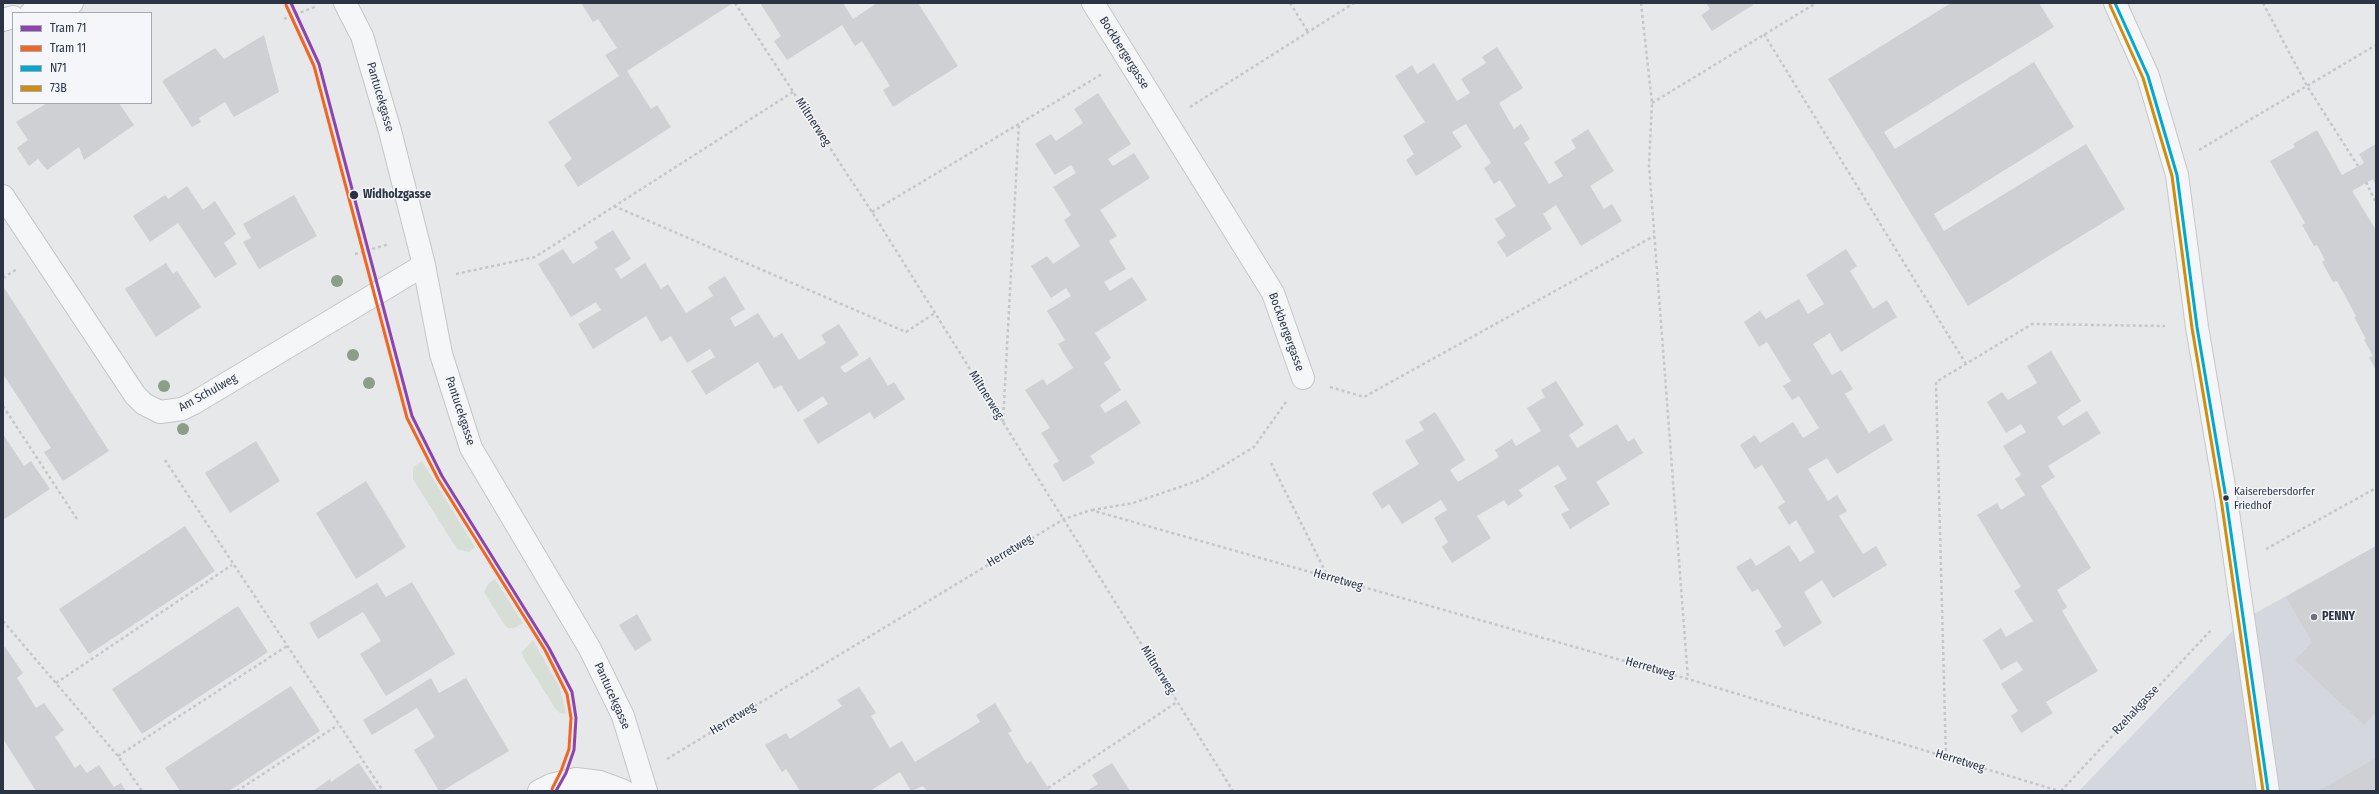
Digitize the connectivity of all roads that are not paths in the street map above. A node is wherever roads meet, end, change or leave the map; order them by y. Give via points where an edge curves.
1 (72, 3) edge
2 (345, 3) edge
3 (1093, 3) edge
4 (2115, 3) edge
5 (35, 12) edge
6 (3, 196) edge
7 (426, 273) junction
8 (1304, 378) road end
9 (539, 791) edge
10 (624, 791) edge
11 (646, 791) edge
12 (2268, 791) edge

1 - 5 street
2 - 7 street, Pantucekgasse via 362,36 372,67
3 - 8 street, Bockbergergasse via 1273,293
4 - 12 street via 2148,76 2174,165
6 - 7 street, Am Schulweg via 135,396 160,412 177,410 194,403
7 - 11 street, Pantucekgasse via 441,354 471,448 590,649 623,716
9 - 10 street via 551,785 576,779 600,782

